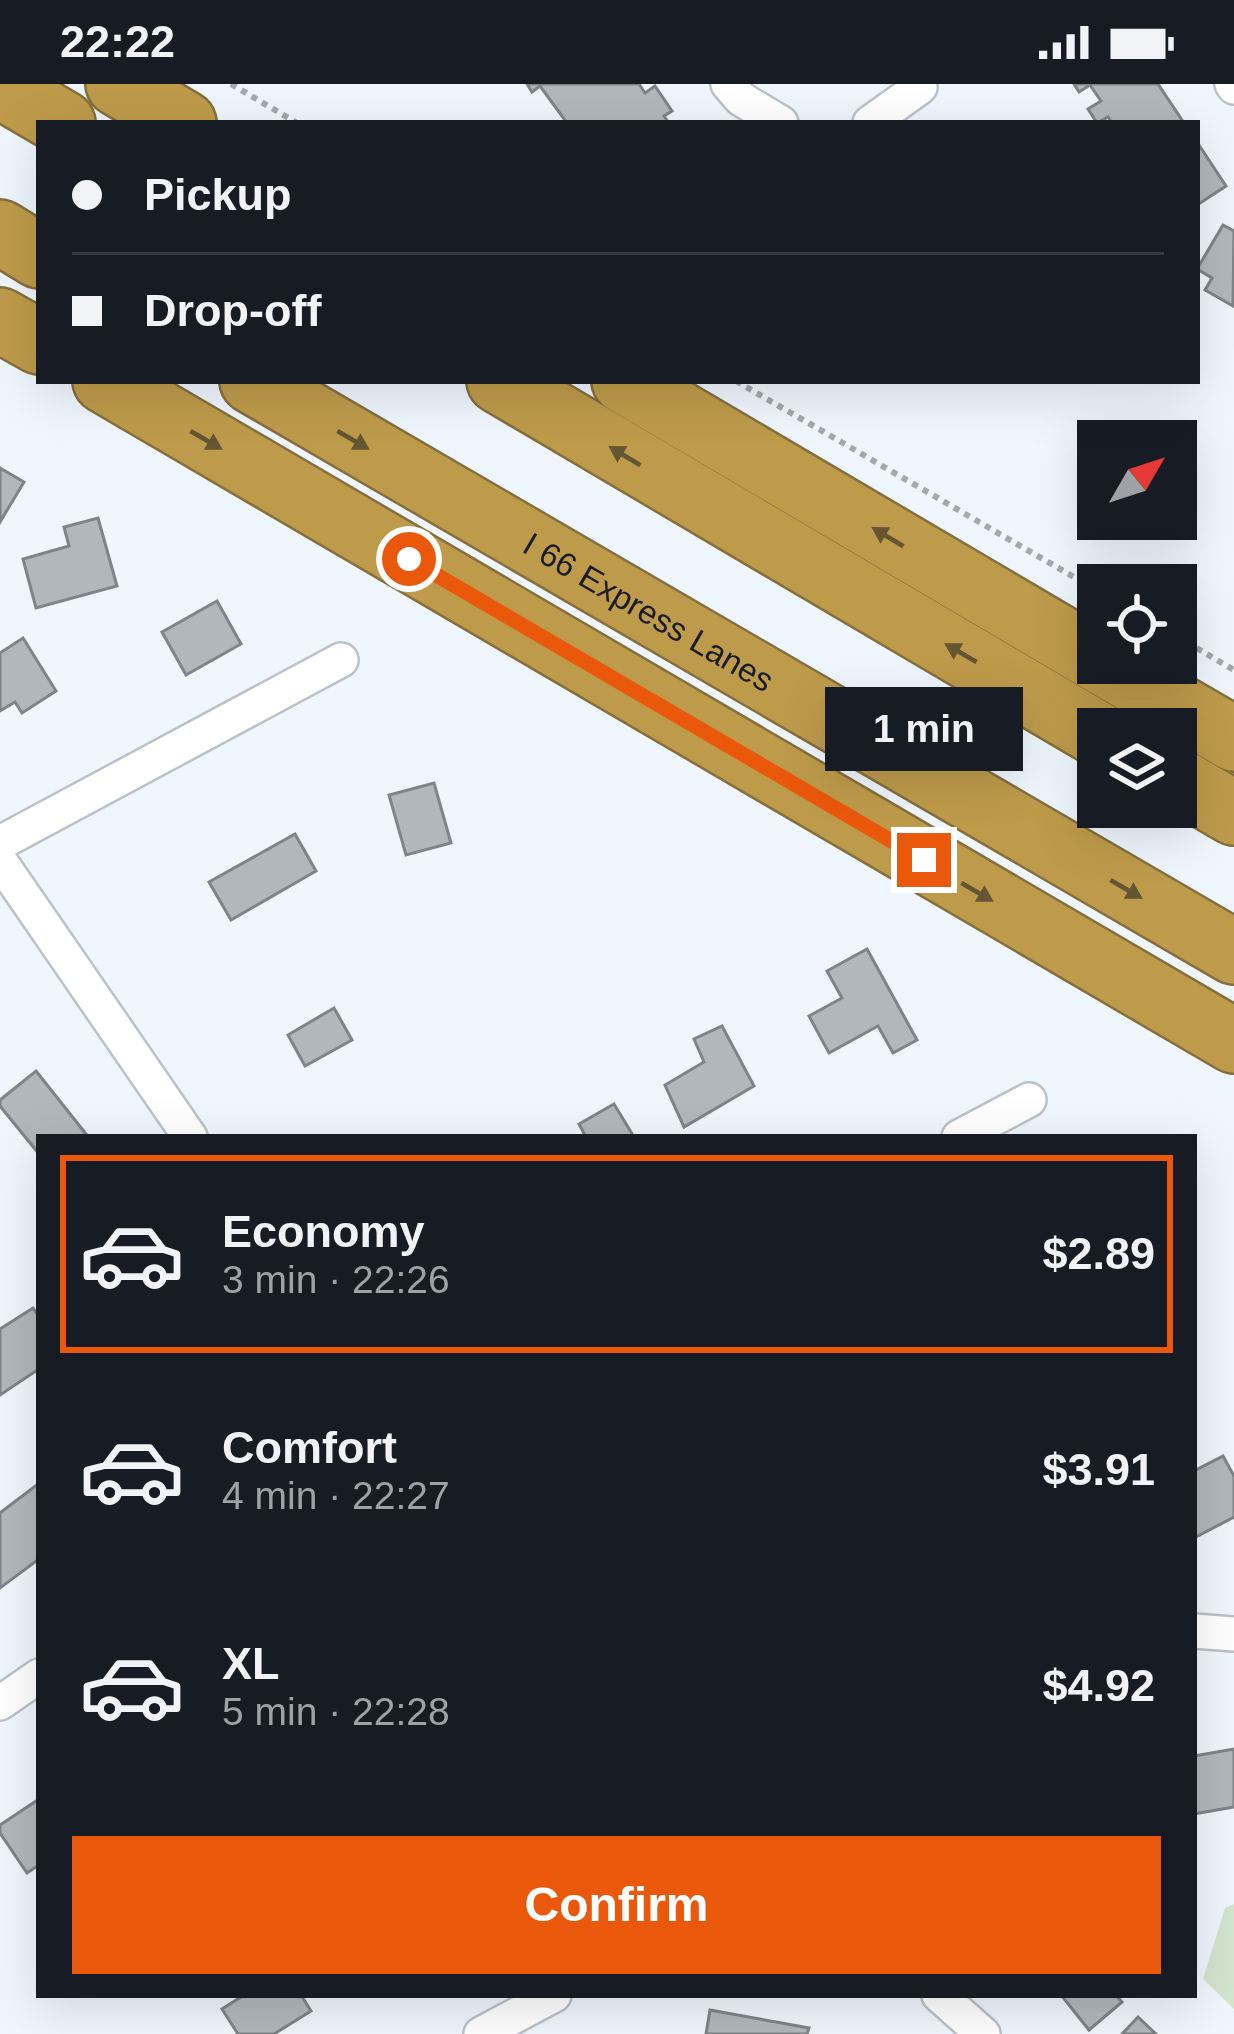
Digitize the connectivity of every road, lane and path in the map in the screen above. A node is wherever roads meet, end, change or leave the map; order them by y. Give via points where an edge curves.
1 (118, 84) edge
2 (231, 84) edge
3 (728, 84) edge
4 (0, 86) edge
5 (920, 87) edge
6 (58, 120) edge
7 (179, 120) edge
8 (292, 120) edge
9 (777, 120) edge
10 (874, 120) edge
11 (0, 232) edge
12 (36, 254) edge
13 (0, 320) edge
14 (36, 340) edge
15 (110, 384) edge
16 (257, 384) edge
17 (504, 384) edge
18 (629, 384) edge
19 (741, 384) edge
20 (1077, 579) edge
21 (1077, 648) edge
22 (1197, 648) edge
23 (340, 660) dead end
24 (1234, 670) edge
25 (1139, 684) edge
26 (1077, 722) edge
27 (1234, 739) edge
28 (1197, 791) edge
29 (1234, 813) edge
30 (0, 843) edge
31 (0, 861) edge
32 (1234, 952) edge
33 (1234, 1041) edge
34 (1030, 1100) dead end
35 (188, 1134) edge
36 (965, 1134) edge
37 (1197, 1631) edge
38 (1234, 1634) edge
39 (36, 1678) edge
40 (0, 1703) edge
41 (548, 1998) edge
42 (942, 1998) edge
43 (481, 2034) edge
44 (983, 2034) edge

1 - 7 highway
2 - 8 path
3 - 9 street
4 - 6 highway
5 - 10 street
11 - 12 highway
13 - 14 highway
15 -> 33 highway
16 -> 32 highway, I 66 Express Lanes
26 -> 17 highway
21 -> 18 highway
19 - 20 path
22 - 24 path
23 - 30 street
25 - 27 highway
28 - 29 highway
31 - 35 street
34 - 36 street
37 - 38 street
39 - 40 street
41 - 43 street
42 - 44 street

